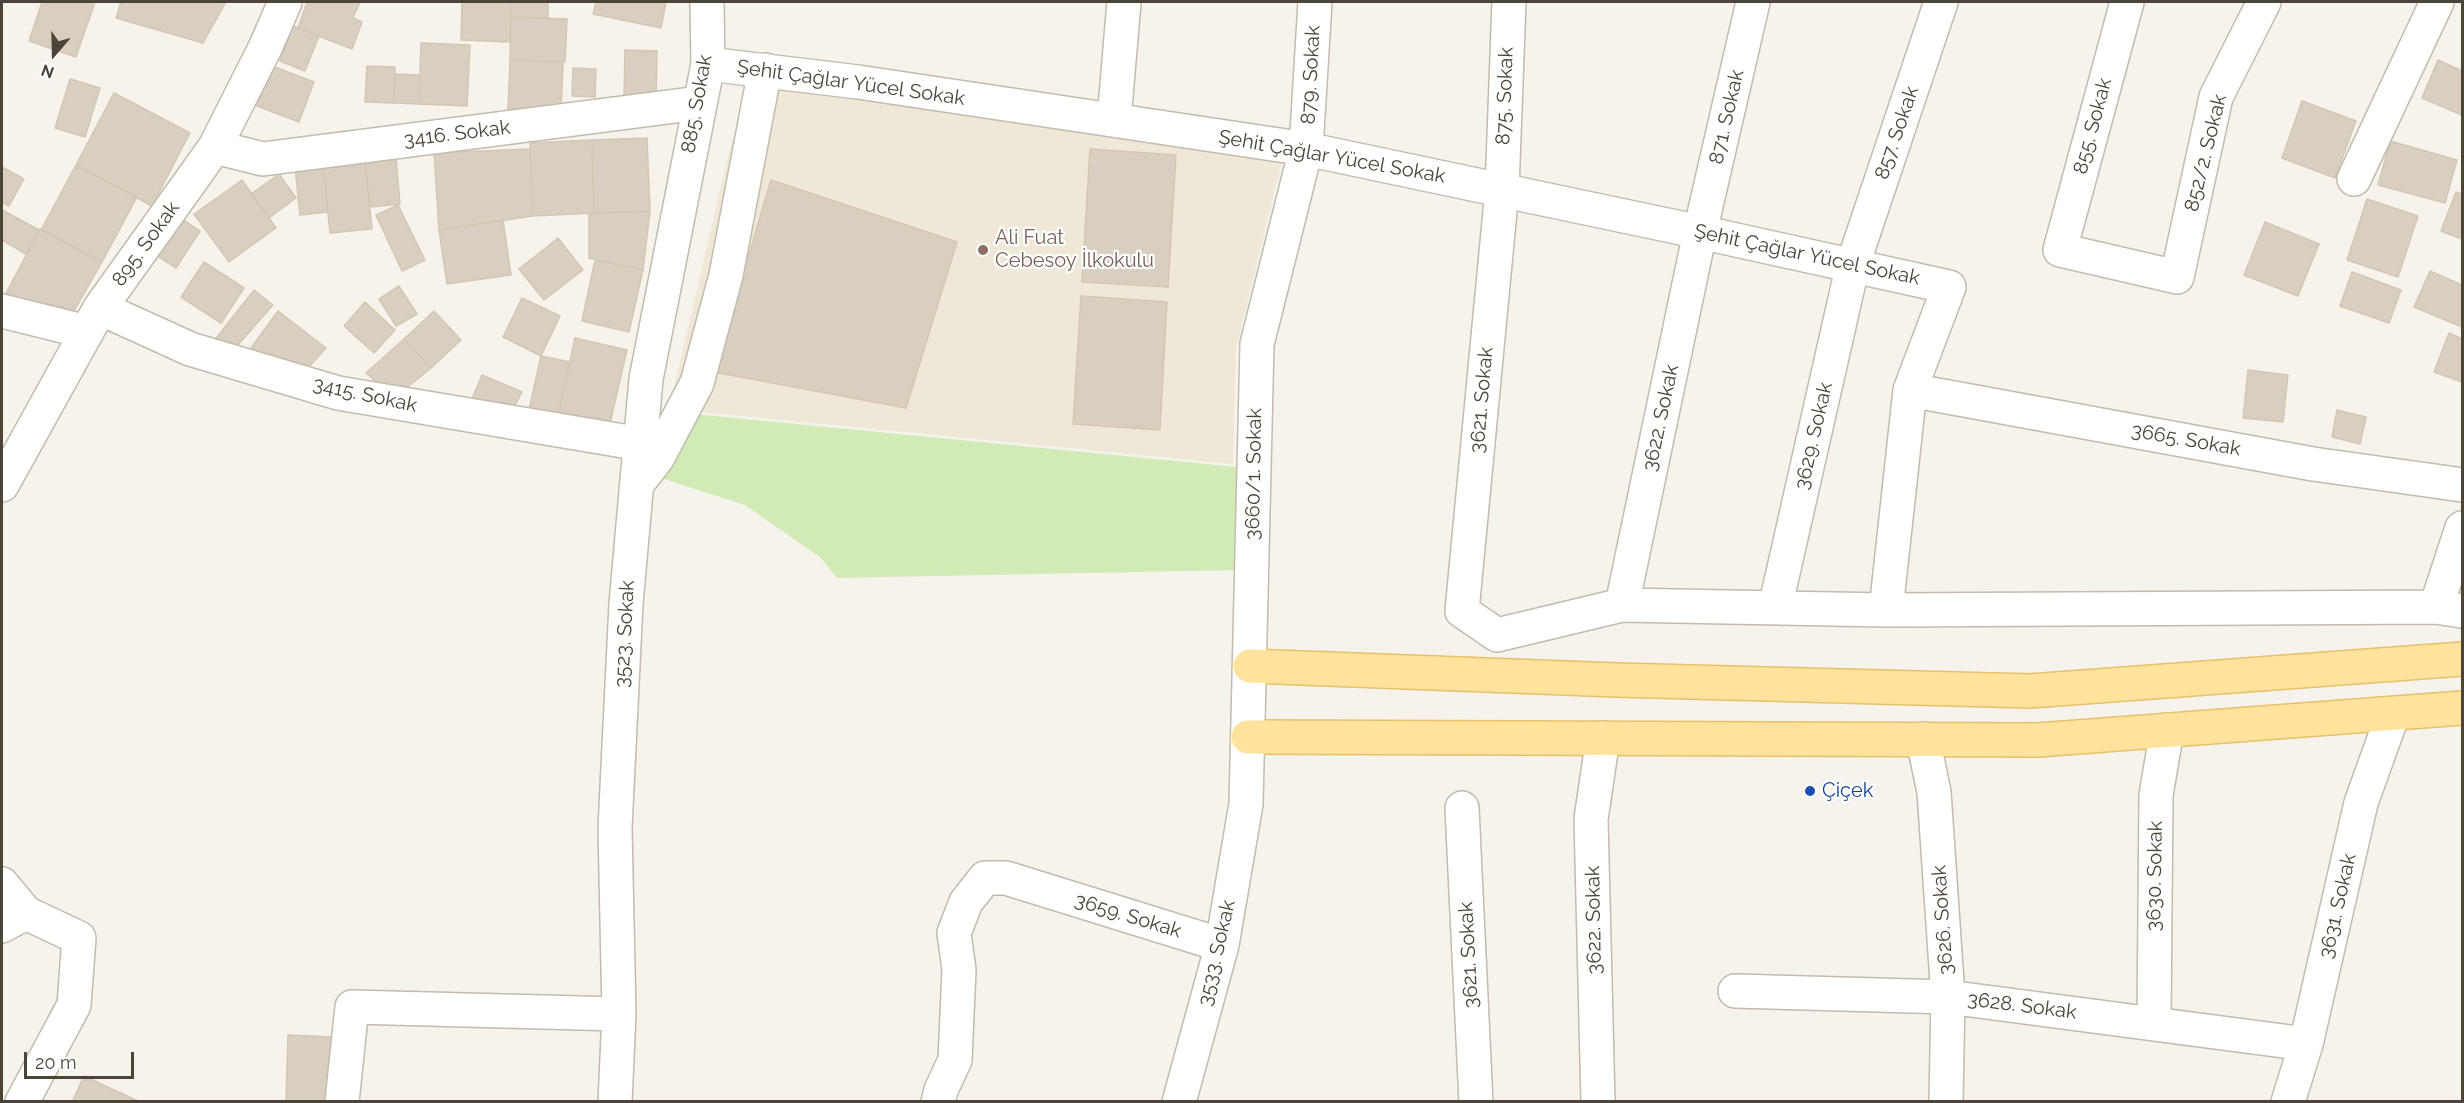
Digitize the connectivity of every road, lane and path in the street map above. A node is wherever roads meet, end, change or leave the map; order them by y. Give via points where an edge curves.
1 (285, 2) edge
2 (707, 2) edge
3 (1124, 2) edge
4 (1315, 2) edge
5 (1509, 2) edge
6 (1753, 2) edge
7 (1941, 2) edge
8 (2127, 2) edge
9 (2264, 2) edge
10 (2437, 2) edge
11 (708, 64) junction
12 (765, 70) junction
13 (699, 103) junction
14 (1114, 120) junction
15 (215, 147) junction
16 (1306, 149) junction
17 (685, 171) joint
18 (2354, 179) dead end
19 (1502, 190) junction
20 (1700, 232) junction
21 (1853, 264) junction
22 (2177, 277) joint
23 (2, 310) edge
24 (93, 320) junction
25 (1910, 390) junction
26 (641, 444) junction
27 (637, 484) junction
28 (2, 485) edge
29 (2463, 485) edge
30 (2463, 528) edge
31 (1622, 605) junction
32 (1775, 608) junction
33 (2449, 609) edge
34 (1886, 610) junction
35 (2463, 659) edge
36 (1250, 666) junction
37 (2463, 708) edge
38 (2394, 714) junction
39 (2167, 730) junction
40 (1248, 737) junction
41 (1604, 738) junction
42 (1923, 739) junction
43 (1246, 804) joint
44 (1462, 808) dead end
45 (2, 884) edge
46 (14, 920) edge
47 (1222, 945) junction
48 (1735, 991) dead end
49 (1948, 997) junction
50 (619, 1014) junction
51 (2154, 1023) junction
52 (2306, 1044) junction
53 (22, 1101) edge
54 (342, 1101) edge
55 (615, 1101) edge
56 (938, 1101) edge
57 (1179, 1101) edge
58 (1476, 1101) edge
59 (1598, 1101) edge
60 (1946, 1101) edge
61 (2288, 1101) edge

1 - 15 street, 895. Sokak
2 - 11 street, 885. Sokak
3 - 14 street
4 - 16 street, 879. Sokak
5 - 19 street, 875. Sokak
6 - 20 street, 871. Sokak
7 - 21 street, 857. Sokak
8 - 22 street, 855. Sokak via 2060,250
9 - 22 street, 852/2. Sokak via 2216,97
10 - 18 street
11 - 12 street, Şehit Çağlar Yücel Sokak
11 - 13 street, 885. Sokak
12 - 14 street, Şehit Çağlar Yücel Sokak
12 - 27 street via 726,275 697,383 658,458
13 - 15 street, 3416. Sokak via 263,159
13 - 17 street, 885. Sokak
14 - 16 street, Şehit Çağlar Yücel Sokak
15 - 24 street, 895. Sokak
16 - 19 street, Şehit Çağlar Yücel Sokak
16 - 36 street, 3660/1. Sokak via 1257,344
17 - 26 street, 3523. Sokak via 646,379
19 - 20 street, Şehit Çağlar Yücel Sokak
19 - 31 street, 3621. Sokak via 1462,611 1497,634
20 - 21 street, Şehit Çağlar Yücel Sokak
20 - 31 street, 3622. Sokak
21 - 25 street, Şehit Çağlar Yücel Sokak via 1949,287
21 - 32 street, 3629. Sokak
23 - 24 street, 3415. Sokak
24 - 26 street, 3415. Sokak via 338,393
24 - 28 street, 895. Sokak
25 - 29 street, 3665. Sokak via 2313,464
25 - 34 street
26 - 27 street, 3523. Sokak
27 - 50 street, 3523. Sokak via 626,604 615,828
30 - 33 street
31 - 32 street
32 - 34 street
33 - 34 street
35 - 36 main road via 2031,691
36 - 40 street, 3660/1. Sokak
37 - 38 main road
38 - 39 main road
38 - 52 street, 3631. Sokak via 2361,803
39 - 42 main road via 2038,740
39 - 51 street, 3630. Sokak via 2156,795
40 - 41 main road
40 - 43 street, 3660/1. Sokak
41 - 42 main road
41 - 59 street, 3622. Sokak via 1591,819
42 - 49 street, 3626. Sokak via 1934,792
43 - 47 street, 3533. Sokak
44 - 58 street, 3621. Sokak
45 - 46 street
46 - 53 street via 80,938 75,1005
47 - 56 street, 3659. Sokak via 1006,878 985,878 966,902 954,933 959,970 955,1059
47 - 57 street, 3533. Sokak
48 - 49 street, 3628. Sokak
49 - 51 street, 3628. Sokak
49 - 60 street, 3626. Sokak
50 - 54 street via 352,1007
50 - 55 street, 3523. Sokak
51 - 52 street, 3628. Sokak
52 - 61 street, 3631. Sokak

